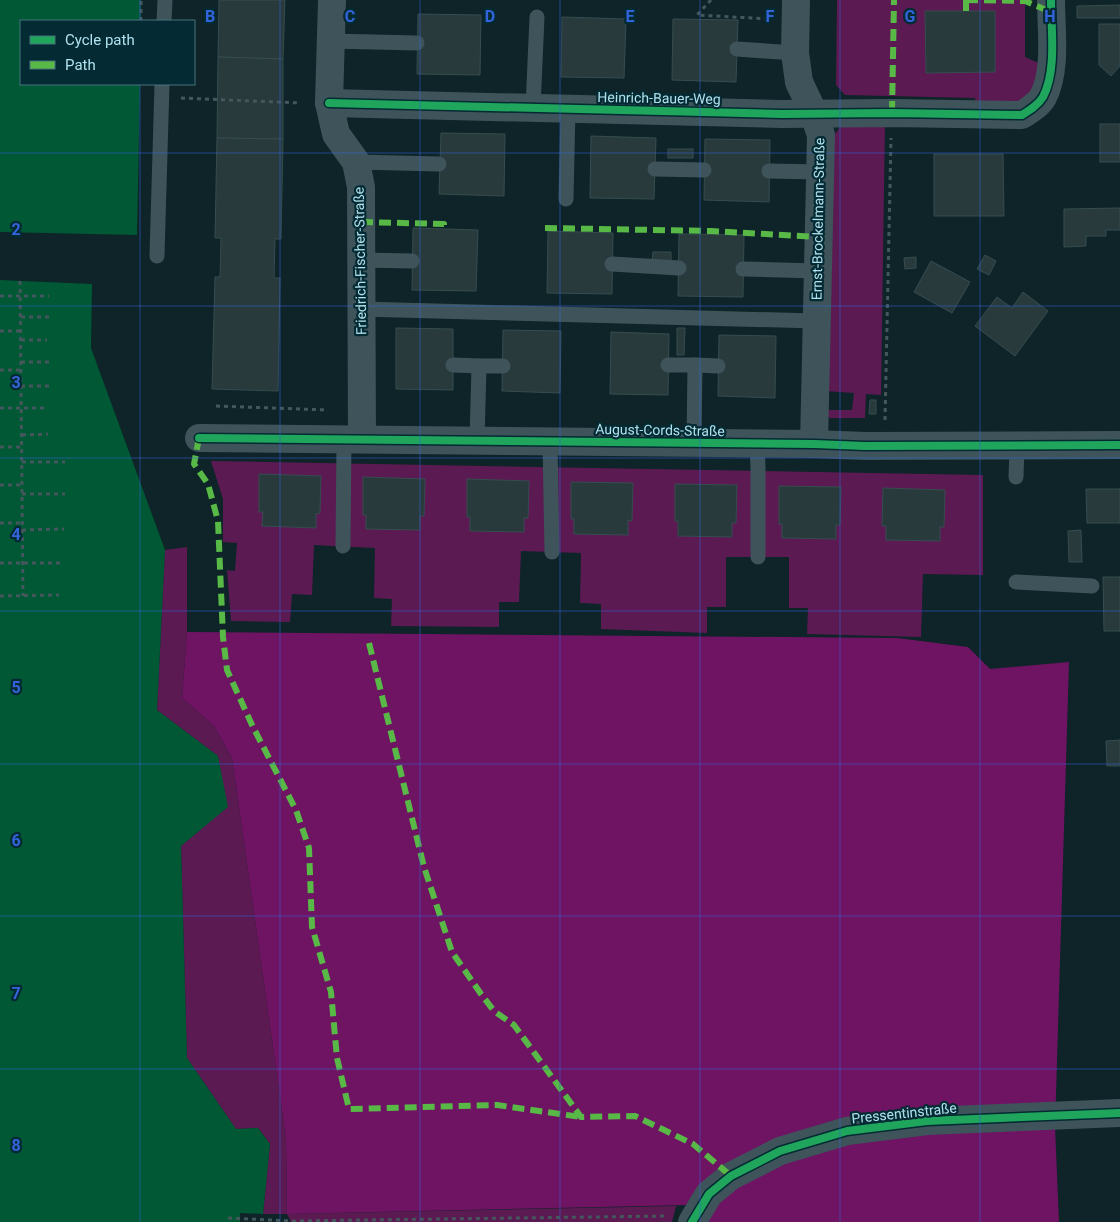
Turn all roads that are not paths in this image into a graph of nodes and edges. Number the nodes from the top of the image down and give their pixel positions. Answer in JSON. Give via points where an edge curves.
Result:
{"nodes":[{"id":1,"x":165,"y":0,"type":"edge"},
{"id":2,"x":332,"y":0,"type":"edge"},
{"id":3,"x":796,"y":0,"type":"edge"},
{"id":4,"x":1050,"y":0,"type":"edge"},
{"id":5,"x":537,"y":16,"type":"dead end"},
{"id":6,"x":164,"y":20,"type":"edge"},
{"id":7,"x":331,"y":41,"type":"junction"},
{"id":8,"x":417,"y":43,"type":"dead end"},
{"id":9,"x":737,"y":49,"type":"dead end"},
{"id":10,"x":795,"y":53,"type":"junction"},
{"id":11,"x":162,"y":85,"type":"edge"},
{"id":12,"x":329,"y":103,"type":"junction"},
{"id":13,"x":534,"y":108,"type":"junction"},
{"id":14,"x":568,"y":109,"type":"junction"},
{"id":15,"x":814,"y":114,"type":"junction"},
{"id":16,"x":356,"y":162,"type":"junction"},
{"id":17,"x":439,"y":164,"type":"dead end"},
{"id":18,"x":655,"y":169,"type":"dead end"},
{"id":19,"x":704,"y":170,"type":"dead end"},
{"id":20,"x":769,"y":171,"type":"dead end"},
{"id":21,"x":820,"y":172,"type":"junction"},
{"id":22,"x":566,"y":200,"type":"dead end"},
{"id":23,"x":157,"y":256,"type":"dead end"},
{"id":24,"x":361,"y":260,"type":"junction"},
{"id":25,"x":412,"y":260,"type":"dead end"},
{"id":26,"x":612,"y":264,"type":"dead end"},
{"id":27,"x":679,"y":268,"type":"dead end"},
{"id":28,"x":743,"y":269,"type":"dead end"},
{"id":29,"x":817,"y":271,"type":"junction"},
{"id":30,"x":361,"y":309,"type":"junction"},
{"id":31,"x":816,"y":321,"type":"junction"},
{"id":32,"x":453,"y":365,"type":"dead end"},
{"id":33,"x":668,"y":365,"type":"dead end"},
{"id":34,"x":479,"y":366,"type":"junction"},
{"id":35,"x":503,"y":366,"type":"dead end"},
{"id":36,"x":695,"y":366,"type":"junction"},
{"id":37,"x":718,"y":366,"type":"dead end"},
{"id":38,"x":199,"y":438,"type":"dead end"},
{"id":39,"x":353,"y":439,"type":"junction"},
{"id":40,"x":477,"y":441,"type":"junction"},
{"id":41,"x":550,"y":441,"type":"junction"},
{"id":42,"x":694,"y":443,"type":"junction"},
{"id":43,"x":756,"y":443,"type":"junction"},
{"id":44,"x":814,"y":444,"type":"junction"},
{"id":45,"x":1120,"y":445,"type":"edge"},
{"id":46,"x":1017,"y":446,"type":"junction"},
{"id":47,"x":1016,"y":477,"type":"dead end"},
{"id":48,"x":343,"y":546,"type":"dead end"},
{"id":49,"x":552,"y":552,"type":"dead end"},
{"id":50,"x":758,"y":557,"type":"dead end"},
{"id":51,"x":1016,"y":582,"type":"dead end"},
{"id":52,"x":1092,"y":586,"type":"dead end"},
{"id":53,"x":1120,"y":1113,"type":"edge"},
{"id":54,"x":693,"y":1220,"type":"edge"}],
"edges":[{"from":1,"to":6,"type":"lane"},
{"from":2,"to":7,"type":"street","name":"Friedrich-Fischer-Straße"},
{"from":3,"to":10,"type":"street","name":"Ernst-Brockelmann-Straße"},
{"from":4,"to":15,"type":"street","name":"Heinrich-Bauer-Weg","via":[[1051,66],[1048,83],[1034,108],[1022,115]]},
{"from":5,"to":13,"type":"lane"},
{"from":7,"to":8,"type":"lane"},
{"from":7,"to":12,"type":"street","name":"Friedrich-Fischer-Straße"},
{"from":9,"to":10,"type":"lane"},
{"from":10,"to":15,"type":"street","name":"Ernst-Brockelmann-Straße","via":[[798,82]]},
{"from":11,"to":23,"type":"lane"},
{"from":12,"to":13,"type":"street","name":"Heinrich-Bauer-Weg"},
{"from":12,"to":16,"type":"street","name":"Friedrich-Fischer-Straße","via":[[336,134]]},
{"from":13,"to":14,"type":"street","name":"Heinrich-Bauer-Weg"},
{"from":14,"to":15,"type":"street","name":"Heinrich-Bauer-Weg"},
{"from":14,"to":22,"type":"lane"},
{"from":15,"to":21,"type":"street","name":"Ernst-Brockelmann-Straße","via":[[821,135]]},
{"from":16,"to":17,"type":"lane"},
{"from":16,"to":24,"type":"street","name":"Friedrich-Fischer-Straße","via":[[361,187]]},
{"from":18,"to":19,"type":"lane"},
{"from":20,"to":21,"type":"lane"},
{"from":21,"to":29,"type":"street","name":"Ernst-Brockelmann-Straße"},
{"from":24,"to":25,"type":"lane"},
{"from":24,"to":30,"type":"street","name":"Friedrich-Fischer-Straße"},
{"from":26,"to":27,"type":"lane"},
{"from":28,"to":29,"type":"lane"},
{"from":29,"to":31,"type":"street","name":"Ernst-Brockelmann-Straße"},
{"from":30,"to":31,"type":"lane"},
{"from":30,"to":39,"type":"street","name":"Friedrich-Fischer-Straße"},
{"from":31,"to":44,"type":"street","name":"Ernst-Brockelmann-Straße"},
{"from":32,"to":34,"type":"lane"},
{"from":33,"to":36,"type":"lane"},
{"from":34,"to":35,"type":"lane"},
{"from":34,"to":40,"type":"lane"},
{"from":36,"to":37,"type":"lane"},
{"from":36,"to":42,"type":"lane"},
{"from":38,"to":39,"type":"street","name":"August-Cords-Straße"},
{"from":39,"to":40,"type":"street","name":"August-Cords-Straße"},
{"from":39,"to":48,"type":"lane"},
{"from":40,"to":41,"type":"street","name":"August-Cords-Straße"},
{"from":41,"to":42,"type":"street","name":"August-Cords-Straße"},
{"from":41,"to":49,"type":"lane"},
{"from":42,"to":43,"type":"street","name":"August-Cords-Straße"},
{"from":43,"to":44,"type":"street","name":"August-Cords-Straße"},
{"from":43,"to":50,"type":"lane"},
{"from":44,"to":46,"type":"street","name":"August-Cords-Straße"},
{"from":45,"to":46,"type":"street","name":"August-Cords-Straße"},
{"from":46,"to":47,"type":"lane"},
{"from":51,"to":52,"type":"lane"},
{"from":53,"to":54,"type":"street","name":"Pressentinstraße","via":[[927,1121],[847,1131],[780,1151],[731,1176],[709,1194]]}]}
